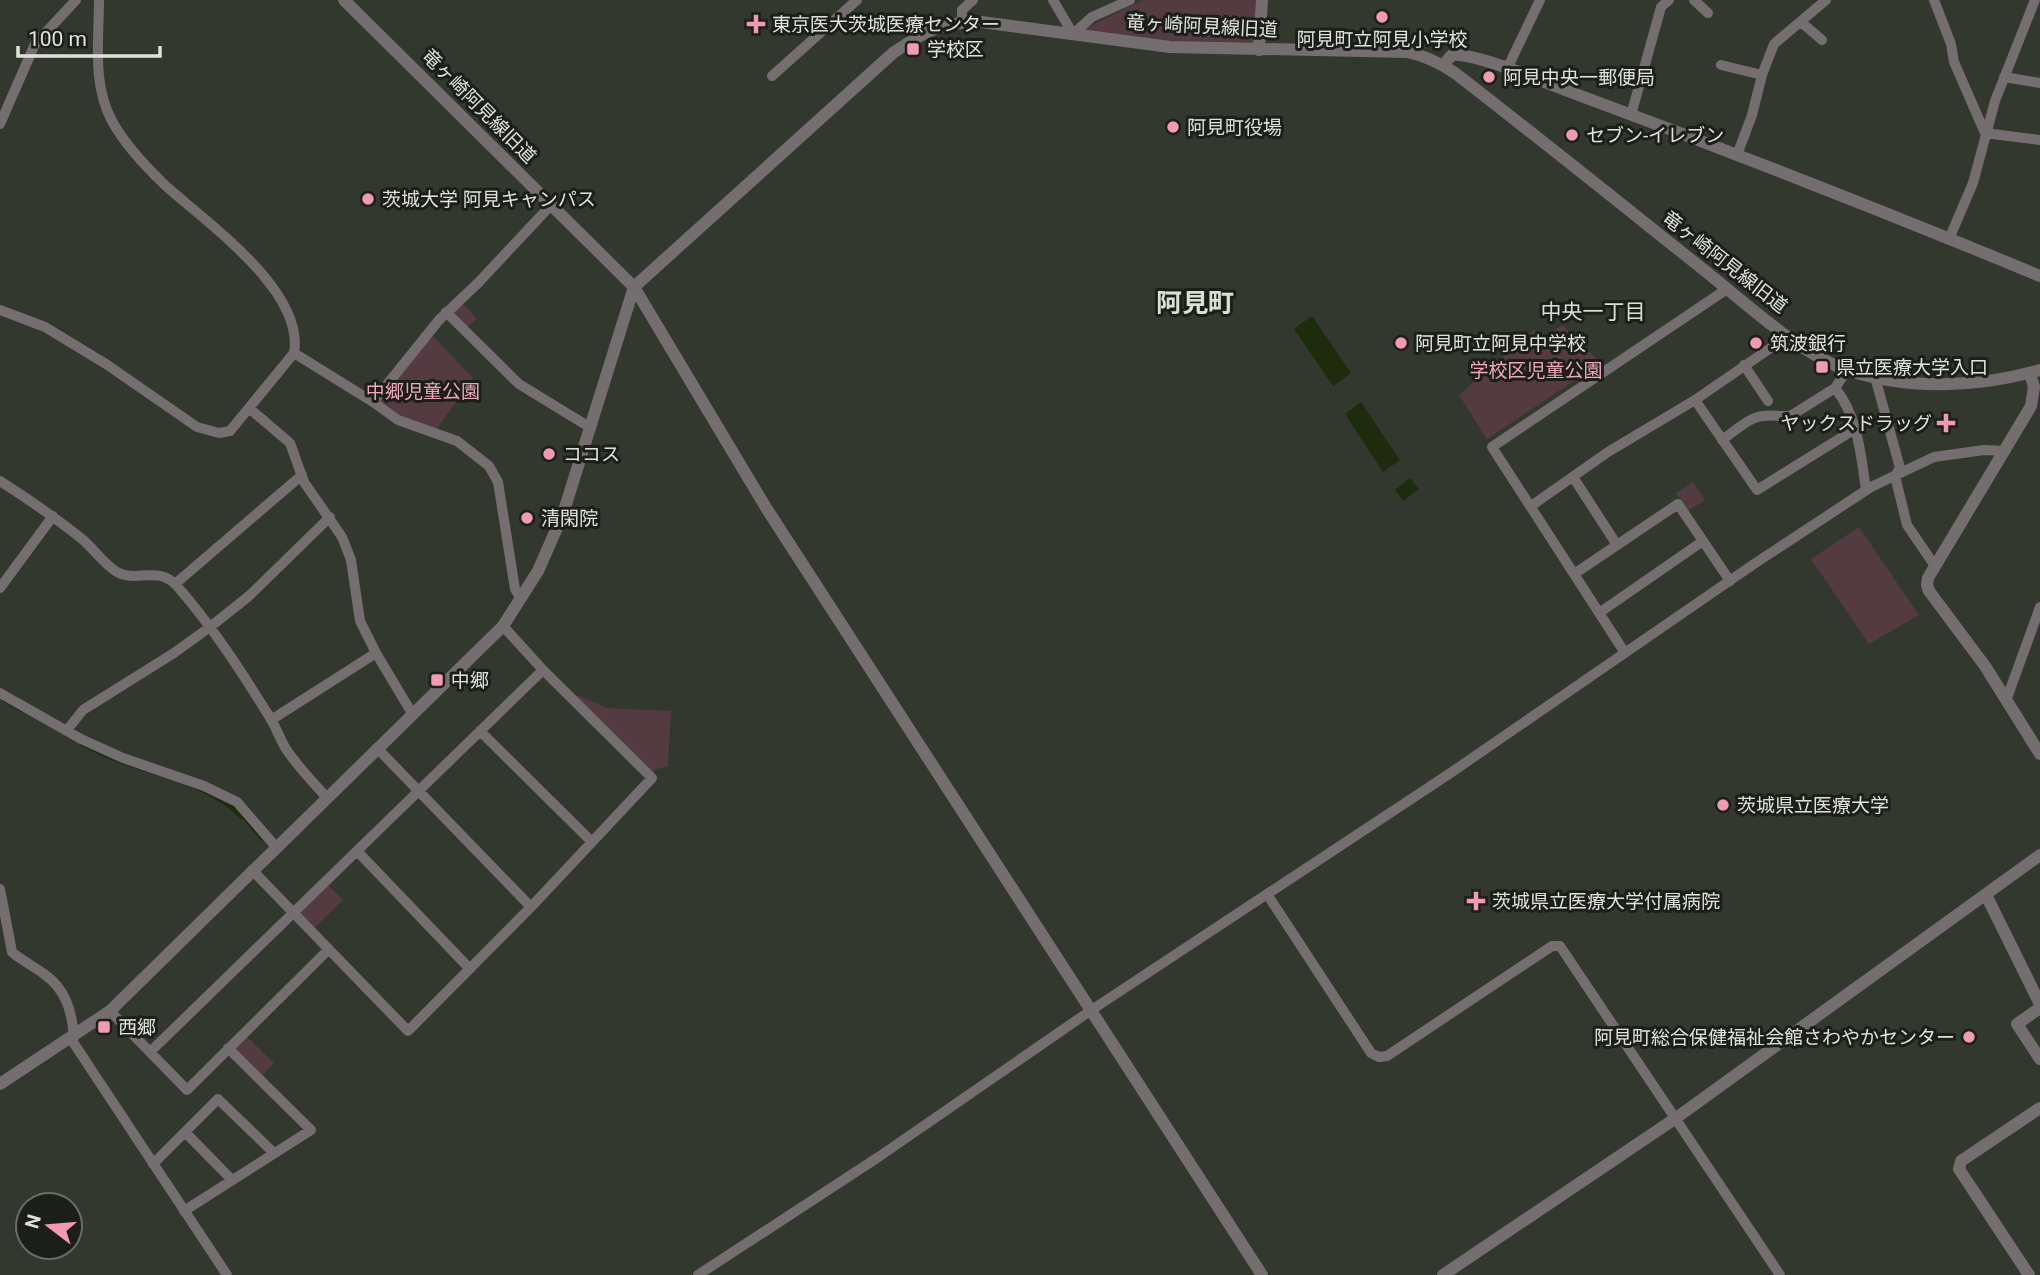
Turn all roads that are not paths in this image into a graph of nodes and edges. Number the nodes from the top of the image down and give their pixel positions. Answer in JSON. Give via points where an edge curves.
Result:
{"nodes":[{"id":1,"x":76,"y":0,"type":"edge"},
{"id":2,"x":99,"y":0,"type":"edge"},
{"id":3,"x":344,"y":0,"type":"edge"},
{"id":4,"x":857,"y":0,"type":"edge"},
{"id":5,"x":973,"y":0,"type":"edge"},
{"id":6,"x":1053,"y":0,"type":"edge"},
{"id":7,"x":1130,"y":0,"type":"edge"},
{"id":8,"x":1262,"y":0,"type":"edge"},
{"id":9,"x":1540,"y":0,"type":"edge"},
{"id":10,"x":1669,"y":0,"type":"edge"},
{"id":11,"x":1694,"y":0,"type":"edge"},
{"id":12,"x":1826,"y":0,"type":"edge"},
{"id":13,"x":1934,"y":0,"type":"edge"},
{"id":14,"x":2035,"y":0,"type":"edge"},
{"id":15,"x":1708,"y":13,"type":"dead end"},
{"id":16,"x":962,"y":22,"type":"junction"},
{"id":17,"x":1801,"y":22,"type":"junction"},
{"id":18,"x":1073,"y":34,"type":"junction"},
{"id":19,"x":1822,"y":40,"type":"dead end"},
{"id":20,"x":1259,"y":50,"type":"junction"},
{"id":21,"x":1443,"y":65,"type":"junction"},
{"id":22,"x":1721,"y":65,"type":"dead end"},
{"id":23,"x":1507,"y":69,"type":"junction"},
{"id":24,"x":1762,"y":75,"type":"junction"},
{"id":25,"x":772,"y":76,"type":"dead end"},
{"id":26,"x":2004,"y":77,"type":"junction"},
{"id":27,"x":2040,"y":83,"type":"edge"},
{"id":28,"x":1631,"y":115,"type":"junction"},
{"id":29,"x":0,"y":124,"type":"edge"},
{"id":30,"x":1985,"y":132,"type":"junction"},
{"id":31,"x":2040,"y":140,"type":"edge"},
{"id":32,"x":1737,"y":155,"type":"junction"},
{"id":33,"x":552,"y":204,"type":"junction"},
{"id":34,"x":1949,"y":239,"type":"junction"},
{"id":35,"x":2040,"y":276,"type":"edge"},
{"id":36,"x":634,"y":287,"type":"junction"},
{"id":37,"x":1727,"y":289,"type":"junction"},
{"id":38,"x":0,"y":310,"type":"edge"},
{"id":39,"x":446,"y":312,"type":"junction"},
{"id":40,"x":1788,"y":336,"type":"junction"},
{"id":41,"x":294,"y":353,"type":"junction"},
{"id":42,"x":1744,"y":365,"type":"junction"},
{"id":43,"x":1847,"y":370,"type":"junction"},
{"id":44,"x":2035,"y":372,"type":"edge"},
{"id":45,"x":1875,"y":377,"type":"junction"},
{"id":46,"x":1835,"y":388,"type":"junction"},
{"id":47,"x":1695,"y":400,"type":"junction"},
{"id":48,"x":1768,"y":401,"type":"dead end"},
{"id":49,"x":373,"y":402,"type":"junction"},
{"id":50,"x":250,"y":409,"type":"junction"},
{"id":51,"x":591,"y":428,"type":"junction"},
{"id":52,"x":1855,"y":429,"type":"junction"},
{"id":53,"x":1722,"y":440,"type":"junction"},
{"id":54,"x":2005,"y":451,"type":"junction"},
{"id":55,"x":302,"y":475,"type":"junction"},
{"id":56,"x":1895,"y":475,"type":"junction"},
{"id":57,"x":1573,"y":477,"type":"junction"},
{"id":58,"x":0,"y":481,"type":"edge"},
{"id":59,"x":1866,"y":490,"type":"junction"},
{"id":60,"x":1531,"y":506,"type":"junction"},
{"id":61,"x":53,"y":516,"type":"junction"},
{"id":62,"x":330,"y":517,"type":"junction"},
{"id":63,"x":1703,"y":541,"type":"junction"},
{"id":64,"x":1617,"y":545,"type":"junction"},
{"id":65,"x":1935,"y":566,"type":"junction"},
{"id":66,"x":1574,"y":573,"type":"junction"},
{"id":67,"x":1730,"y":581,"type":"junction"},
{"id":68,"x":175,"y":584,"type":"junction"},
{"id":69,"x":0,"y":588,"type":"edge"},
{"id":70,"x":521,"y":599,"type":"junction"},
{"id":71,"x":2040,"y":607,"type":"edge"},
{"id":72,"x":1599,"y":613,"type":"junction"},
{"id":73,"x":503,"y":626,"type":"junction"},
{"id":74,"x":210,"y":627,"type":"junction"},
{"id":75,"x":376,"y":653,"type":"junction"},
{"id":76,"x":1625,"y":653,"type":"junction"},
{"id":77,"x":543,"y":670,"type":"junction"},
{"id":78,"x":0,"y":693,"type":"edge"},
{"id":79,"x":2007,"y":698,"type":"junction"},
{"id":80,"x":413,"y":715,"type":"junction"},
{"id":81,"x":271,"y":720,"type":"junction"},
{"id":82,"x":67,"y":730,"type":"junction"},
{"id":83,"x":480,"y":731,"type":"junction"},
{"id":84,"x":377,"y":748,"type":"junction"},
{"id":85,"x":2040,"y":754,"type":"edge"},
{"id":86,"x":418,"y":791,"type":"junction"},
{"id":87,"x":327,"y":798,"type":"junction"},
{"id":88,"x":592,"y":842,"type":"junction"},
{"id":89,"x":276,"y":847,"type":"junction"},
{"id":90,"x":358,"y":852,"type":"junction"},
{"id":91,"x":2040,"y":855,"type":"edge"},
{"id":92,"x":253,"y":870,"type":"junction"},
{"id":93,"x":0,"y":889,"type":"edge"},
{"id":94,"x":1267,"y":894,"type":"junction"},
{"id":95,"x":1986,"y":895,"type":"junction"},
{"id":96,"x":531,"y":907,"type":"junction"},
{"id":97,"x":293,"y":913,"type":"junction"},
{"id":98,"x":329,"y":949,"type":"junction"},
{"id":99,"x":470,"y":969,"type":"junction"},
{"id":100,"x":2040,"y":1006,"type":"edge"},
{"id":101,"x":110,"y":1011,"type":"junction"},
{"id":102,"x":1090,"y":1011,"type":"junction"},
{"id":103,"x":72,"y":1038,"type":"junction"},
{"id":104,"x":228,"y":1048,"type":"junction"},
{"id":105,"x":150,"y":1052,"type":"junction"},
{"id":106,"x":2040,"y":1059,"type":"edge"},
{"id":107,"x":0,"y":1084,"type":"edge"},
{"id":108,"x":2040,"y":1108,"type":"edge"},
{"id":109,"x":1676,"y":1118,"type":"junction"},
{"id":110,"x":184,"y":1132,"type":"junction"},
{"id":111,"x":274,"y":1153,"type":"junction"},
{"id":112,"x":153,"y":1164,"type":"junction"},
{"id":113,"x":232,"y":1181,"type":"junction"},
{"id":114,"x":184,"y":1211,"type":"junction"},
{"id":115,"x":227,"y":1275,"type":"edge"},
{"id":116,"x":698,"y":1275,"type":"edge"},
{"id":117,"x":1262,"y":1275,"type":"edge"},
{"id":118,"x":1443,"y":1275,"type":"edge"},
{"id":119,"x":1780,"y":1275,"type":"edge"},
{"id":120,"x":2029,"y":1275,"type":"edge"}],
"edges":[{"from":1,"to":29,"type":"street","via":[[35,44]]},
{"from":2,"to":41,"type":"street","via":[[100,91],[111,120],[146,166],[228,239],[272,286],[296,339]]},
{"from":3,"to":33,"type":"street","name":"竜ヶ崎阿見線旧道"},
{"from":4,"to":25,"type":"street"},
{"from":5,"to":16,"type":"street","via":[[962,10]]},
{"from":6,"to":18,"type":"street"},
{"from":7,"to":18,"type":"street","via":[[1092,17]]},
{"from":8,"to":20,"type":"street"},
{"from":9,"to":23,"type":"street"},
{"from":10,"to":28,"type":"street","via":[[1661,7]]},
{"from":11,"to":15,"type":"street"},
{"from":12,"to":17,"type":"street"},
{"from":13,"to":30,"type":"street","via":[[1954,62]]},
{"from":14,"to":26,"type":"street"},
{"from":16,"to":18,"type":"street","name":"竜ヶ崎阿見線旧道"},
{"from":16,"to":36,"type":"street","name":"竜ヶ崎阿見線旧道","via":[[938,27],[893,53]]},
{"from":17,"to":19,"type":"street"},
{"from":17,"to":24,"type":"street","via":[[1774,44]]},
{"from":18,"to":20,"type":"street","name":"竜ヶ崎阿見線旧道","via":[[1170,47]]},
{"from":20,"to":21,"type":"street","name":"竜ヶ崎阿見線旧道","via":[[1407,52]]},
{"from":21,"to":23,"type":"street","via":[[1456,54]]},
{"from":21,"to":37,"type":"street","name":"竜ヶ崎阿見線旧道"},
{"from":22,"to":24,"type":"street"},
{"from":23,"to":28,"type":"street"},
{"from":24,"to":32,"type":"street"},
{"from":26,"to":27,"type":"street"},
{"from":26,"to":30,"type":"street"},
{"from":28,"to":32,"type":"street"},
{"from":30,"to":31,"type":"street"},
{"from":30,"to":34,"type":"street","via":[[1973,183]]},
{"from":32,"to":34,"type":"street"},
{"from":33,"to":36,"type":"street","name":"竜ヶ崎阿見線旧道"},
{"from":33,"to":39,"type":"street"},
{"from":34,"to":35,"type":"street"},
{"from":36,"to":51,"type":"street"},
{"from":36,"to":102,"type":"street","via":[[765,506]]},
{"from":37,"to":40,"type":"street","name":"竜ヶ崎阿見線旧道"},
{"from":37,"to":60,"type":"street","via":[[1492,447]]},
{"from":38,"to":50,"type":"street","via":[[55,333],[197,426],[219,433],[230,430]]},
{"from":39,"to":49,"type":"street"},
{"from":39,"to":51,"type":"street","via":[[519,384]]},
{"from":40,"to":42,"type":"street"},
{"from":40,"to":43,"type":"street","name":"竜ヶ崎阿見線旧道"},
{"from":41,"to":49,"type":"street"},
{"from":41,"to":50,"type":"street"},
{"from":42,"to":47,"type":"street"},
{"from":42,"to":48,"type":"street"},
{"from":43,"to":45,"type":"street","name":"竜ヶ崎阿見線旧道"},
{"from":43,"to":46,"type":"street"},
{"from":44,"to":45,"type":"street","name":"竜ヶ崎阿見線旧道","via":[[1938,385]]},
{"from":44,"to":54,"type":"street","via":[[2031,406]]},
{"from":45,"to":56,"type":"street","via":[[1900,468]]},
{"from":46,"to":52,"type":"street","via":[[1846,401]]},
{"from":46,"to":53,"type":"street","via":[[1792,415],[1754,418]]},
{"from":47,"to":53,"type":"street"},
{"from":47,"to":57,"type":"street"},
{"from":49,"to":70,"type":"street","via":[[398,420],[457,441],[489,466],[498,482],[515,589]]},
{"from":50,"to":55,"type":"street","via":[[290,443]]},
{"from":51,"to":70,"type":"street","via":[[553,540]]},
{"from":52,"to":53,"type":"street","via":[[1757,490]]},
{"from":52,"to":59,"type":"street"},
{"from":54,"to":56,"type":"street","via":[[1946,454]]},
{"from":54,"to":65,"type":"street"},
{"from":55,"to":62,"type":"street"},
{"from":55,"to":68,"type":"street"},
{"from":56,"to":59,"type":"street"},
{"from":56,"to":65,"type":"street","via":[[1907,525]]},
{"from":57,"to":60,"type":"street"},
{"from":57,"to":64,"type":"street"},
{"from":58,"to":61,"type":"street"},
{"from":59,"to":67,"type":"street"},
{"from":60,"to":66,"type":"street"},
{"from":61,"to":68,"type":"street","via":[[116,571],[165,577]]},
{"from":61,"to":69,"type":"street"},
{"from":62,"to":74,"type":"street","via":[[249,596]]},
{"from":62,"to":75,"type":"street","via":[[351,561],[360,621]]},
{"from":63,"to":64,"type":"street","via":[[1678,504]]},
{"from":63,"to":67,"type":"street"},
{"from":63,"to":72,"type":"street"},
{"from":64,"to":66,"type":"street"},
{"from":65,"to":79,"type":"street","via":[[1929,591]]},
{"from":66,"to":72,"type":"street"},
{"from":67,"to":76,"type":"street"},
{"from":68,"to":74,"type":"street"},
{"from":70,"to":73,"type":"street"},
{"from":71,"to":79,"type":"street"},
{"from":72,"to":76,"type":"street"},
{"from":73,"to":77,"type":"street"},
{"from":73,"to":80,"type":"street"},
{"from":74,"to":81,"type":"street"},
{"from":74,"to":82,"type":"street","via":[[83,710]]},
{"from":75,"to":80,"type":"street"},
{"from":75,"to":81,"type":"street"},
{"from":76,"to":94,"type":"street"},
{"from":77,"to":83,"type":"street"},
{"from":77,"to":88,"type":"street","via":[[652,778]]},
{"from":78,"to":82,"type":"street"},
{"from":79,"to":85,"type":"street"},
{"from":80,"to":84,"type":"street"},
{"from":81,"to":87,"type":"street","via":[[285,747]]},
{"from":82,"to":89,"type":"street","via":[[123,758],[167,771],[237,802]]},
{"from":83,"to":86,"type":"street"},
{"from":83,"to":88,"type":"street"},
{"from":84,"to":86,"type":"street"},
{"from":84,"to":87,"type":"street"},
{"from":86,"to":90,"type":"street"},
{"from":86,"to":96,"type":"street"},
{"from":87,"to":89,"type":"street"},
{"from":88,"to":96,"type":"street"},
{"from":89,"to":92,"type":"street"},
{"from":90,"to":97,"type":"street"},
{"from":90,"to":99,"type":"street"},
{"from":91,"to":95,"type":"street"},
{"from":92,"to":97,"type":"street"},
{"from":92,"to":101,"type":"street"},
{"from":93,"to":103,"type":"street","via":[[12,952],[59,987],[72,1012]]},
{"from":94,"to":102,"type":"street"},
{"from":94,"to":109,"type":"street","via":[[1371,1053],[1379,1057],[1552,946],[1560,946]]},
{"from":95,"to":100,"type":"street"},
{"from":95,"to":109,"type":"street"},
{"from":96,"to":99,"type":"street"},
{"from":97,"to":98,"type":"street"},
{"from":97,"to":105,"type":"street"},
{"from":98,"to":99,"type":"street","via":[[408,1031]]},
{"from":98,"to":104,"type":"street"},
{"from":100,"to":106,"type":"street","via":[[2017,1024]]},
{"from":101,"to":103,"type":"street"},
{"from":101,"to":105,"type":"street"},
{"from":102,"to":116,"type":"street"},
{"from":102,"to":117,"type":"street"},
{"from":103,"to":107,"type":"street"},
{"from":103,"to":112,"type":"street"},
{"from":104,"to":105,"type":"street","via":[[187,1090]]},
{"from":104,"to":111,"type":"street","via":[[311,1130]]},
{"from":108,"to":120,"type":"street","via":[[1959,1165]]},
{"from":109,"to":118,"type":"street"},
{"from":109,"to":119,"type":"street"},
{"from":110,"to":111,"type":"street","via":[[218,1099]]},
{"from":110,"to":112,"type":"street"},
{"from":110,"to":113,"type":"street"},
{"from":111,"to":113,"type":"street"},
{"from":112,"to":114,"type":"street"},
{"from":113,"to":114,"type":"street"},
{"from":114,"to":115,"type":"street"}]}
